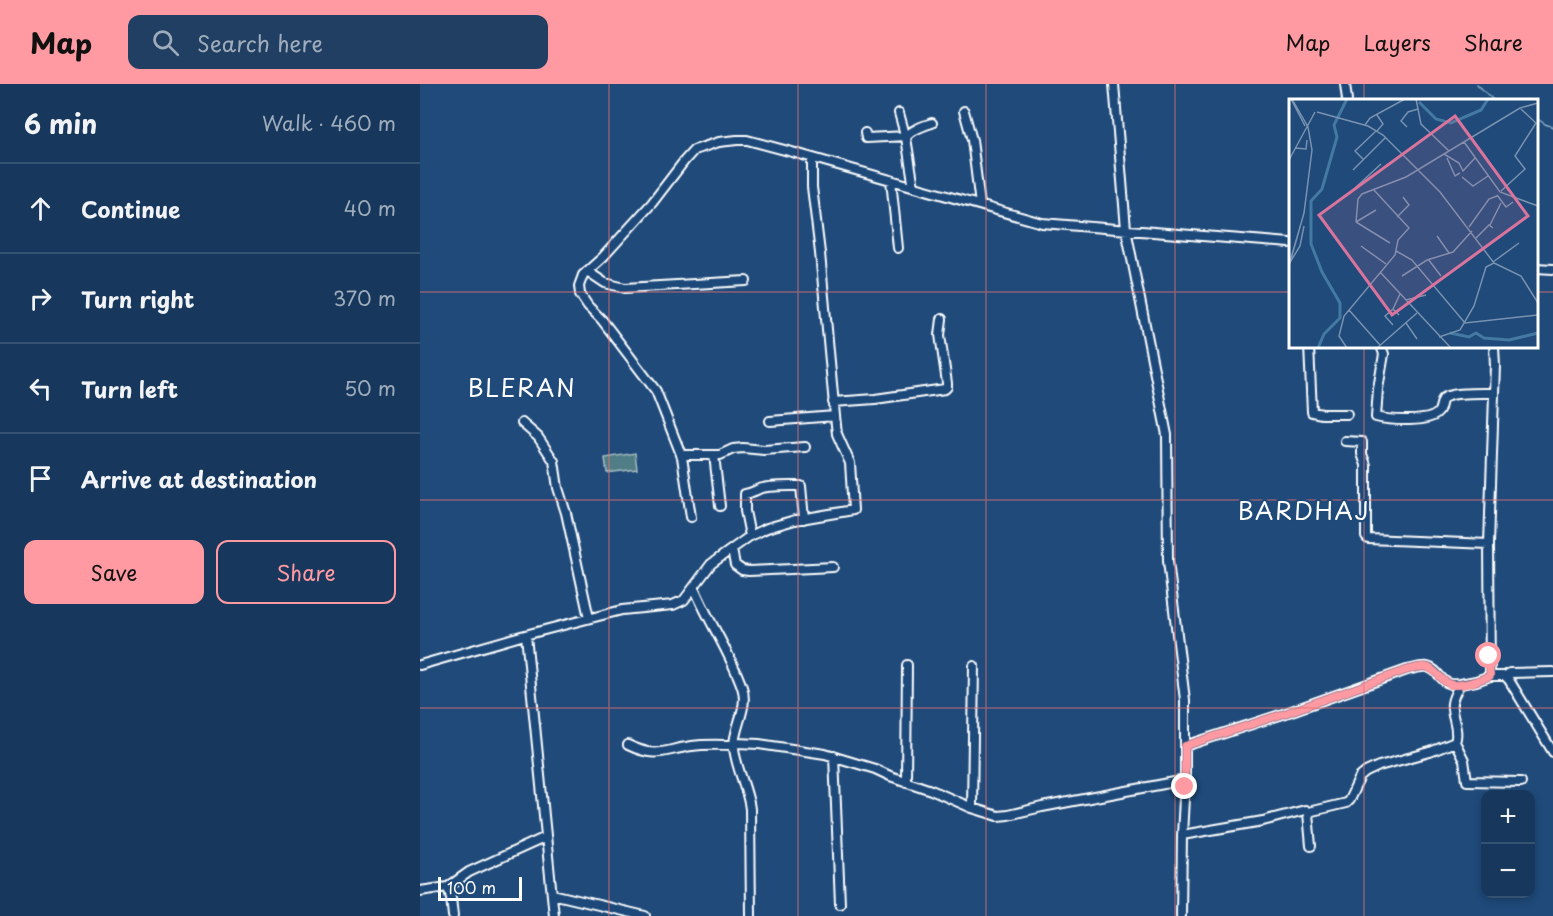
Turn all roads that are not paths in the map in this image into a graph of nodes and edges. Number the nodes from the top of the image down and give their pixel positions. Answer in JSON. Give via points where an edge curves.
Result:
{"nodes":[{"id":1,"x":1114,"y":84,"type":"edge"},
{"id":2,"x":1345,"y":84,"type":"edge"},
{"id":3,"x":1347,"y":99,"type":"edge"},
{"id":4,"x":964,"y":111,"type":"dead end"},
{"id":5,"x":899,"y":112,"type":"dead end"},
{"id":6,"x":932,"y":123,"type":"dead end"},
{"id":7,"x":865,"y":133,"type":"dead end"},
{"id":8,"x":907,"y":136,"type":"junction"},
{"id":9,"x":812,"y":158,"type":"junction"},
{"id":10,"x":891,"y":180,"type":"junction"},
{"id":11,"x":914,"y":187,"type":"junction"},
{"id":12,"x":980,"y":206,"type":"junction"},
{"id":13,"x":1126,"y":229,"type":"junction"},
{"id":14,"x":1289,"y":243,"type":"edge"},
{"id":15,"x":898,"y":248,"type":"dead end"},
{"id":16,"x":1538,"y":268,"type":"edge"},
{"id":17,"x":1553,"y":269,"type":"edge"},
{"id":18,"x":587,"y":271,"type":"junction"},
{"id":19,"x":746,"y":281,"type":"dead end"},
{"id":20,"x":942,"y":319,"type":"dead end"},
{"id":21,"x":1309,"y":348,"type":"edge"},
{"id":22,"x":1382,"y":348,"type":"edge"},
{"id":23,"x":1494,"y":348,"type":"edge"},
{"id":24,"x":1494,"y":393,"type":"junction"},
{"id":25,"x":833,"y":402,"type":"junction"},
{"id":26,"x":1347,"y":414,"type":"dead end"},
{"id":27,"x":835,"y":416,"type":"junction"},
{"id":28,"x":770,"y":421,"type":"dead end"},
{"id":29,"x":522,"y":423,"type":"dead end"},
{"id":30,"x":1345,"y":441,"type":"dead end"},
{"id":31,"x":805,"y":447,"type":"dead end"},
{"id":32,"x":681,"y":455,"type":"junction"},
{"id":33,"x":714,"y":455,"type":"junction"},
{"id":34,"x":720,"y":506,"type":"dead end"},
{"id":35,"x":691,"y":517,"type":"dead end"},
{"id":36,"x":804,"y":519,"type":"junction"},
{"id":37,"x":750,"y":536,"type":"junction"},
{"id":38,"x":1489,"y":544,"type":"junction"},
{"id":39,"x":732,"y":549,"type":"junction"},
{"id":40,"x":833,"y":567,"type":"dead end"},
{"id":41,"x":694,"y":587,"type":"junction"},
{"id":42,"x":589,"y":618,"type":"junction"},
{"id":43,"x":526,"y":635,"type":"junction"},
{"id":44,"x":420,"y":665,"type":"edge"},
{"id":45,"x":907,"y":665,"type":"dead end"},
{"id":46,"x":974,"y":666,"type":"dead end"},
{"id":47,"x":1553,"y":672,"type":"edge"},
{"id":48,"x":1490,"y":676,"type":"junction"},
{"id":49,"x":1505,"y":676,"type":"junction"},
{"id":50,"x":1460,"y":684,"type":"junction"},
{"id":51,"x":1455,"y":742,"type":"junction"},
{"id":52,"x":628,"y":745,"type":"dead end"},
{"id":53,"x":734,"y":745,"type":"junction"},
{"id":54,"x":1185,"y":746,"type":"junction"},
{"id":55,"x":1553,"y":752,"type":"edge"},
{"id":56,"x":834,"y":756,"type":"junction"},
{"id":57,"x":1185,"y":780,"type":"junction"},
{"id":58,"x":906,"y":782,"type":"junction"},
{"id":59,"x":1521,"y":782,"type":"dead end"},
{"id":60,"x":972,"y":808,"type":"junction"},
{"id":61,"x":1308,"y":812,"type":"junction"},
{"id":62,"x":1182,"y":835,"type":"junction"},
{"id":63,"x":546,"y":837,"type":"junction"},
{"id":64,"x":1311,"y":846,"type":"dead end"},
{"id":65,"x":448,"y":887,"type":"junction"},
{"id":66,"x":420,"y":891,"type":"edge"},
{"id":67,"x":552,"y":894,"type":"junction"},
{"id":68,"x":840,"y":904,"type":"dead end"},
{"id":69,"x":453,"y":916,"type":"edge"},
{"id":70,"x":554,"y":916,"type":"edge"},
{"id":71,"x":645,"y":916,"type":"edge"},
{"id":72,"x":751,"y":916,"type":"edge"},
{"id":73,"x":1181,"y":916,"type":"edge"}],
"edges":[{"from":1,"to":13,"type":"street"},
{"from":2,"to":3,"type":"street"},
{"from":4,"to":12,"type":"street","via":[[974,151]]},
{"from":5,"to":8,"type":"street"},
{"from":6,"to":8,"type":"street"},
{"from":7,"to":8,"type":"street","via":[[866,138]]},
{"from":8,"to":11,"type":"street"},
{"from":9,"to":10,"type":"street"},
{"from":9,"to":18,"type":"street","via":[[747,140],[719,142],[694,150],[652,203]]},
{"from":9,"to":25,"type":"street"},
{"from":10,"to":11,"type":"street"},
{"from":10,"to":15,"type":"street"},
{"from":11,"to":12,"type":"street"},
{"from":12,"to":13,"type":"street","via":[[1042,224]]},
{"from":13,"to":14,"type":"street"},
{"from":13,"to":54,"type":"street","via":[[1167,435],[1168,561],[1185,700]]},
{"from":16,"to":17,"type":"street"},
{"from":18,"to":19,"type":"street","via":[[605,283],[625,288]]},
{"from":18,"to":32,"type":"street","via":[[579,286],[580,294],[656,391]]},
{"from":20,"to":25,"type":"street","via":[[945,389]]},
{"from":21,"to":26,"type":"street","via":[[1312,412]]},
{"from":22,"to":24,"type":"street","via":[[1376,417],[1422,418],[1435,415],[1448,396]]},
{"from":23,"to":24,"type":"street"},
{"from":24,"to":38,"type":"street"},
{"from":25,"to":27,"type":"street"},
{"from":27,"to":28,"type":"street"},
{"from":27,"to":36,"type":"street","via":[[837,434],[850,463],[854,509]]},
{"from":29,"to":42,"type":"street","via":[[538,437],[554,461]]},
{"from":30,"to":38,"type":"street","via":[[1362,442],[1368,539]]},
{"from":31,"to":33,"type":"street","via":[[743,448]]},
{"from":32,"to":33,"type":"street"},
{"from":32,"to":35,"type":"street"},
{"from":33,"to":34,"type":"street"},
{"from":36,"to":37,"type":"street"},
{"from":36,"to":37,"type":"street","via":[[801,486],[757,489],[745,494]]},
{"from":37,"to":39,"type":"street"},
{"from":38,"to":48,"type":"street"},
{"from":39,"to":40,"type":"street","via":[[735,565],[742,570]]},
{"from":39,"to":41,"type":"street","via":[[711,564]]},
{"from":41,"to":42,"type":"street","via":[[684,600],[673,605]]},
{"from":41,"to":53,"type":"street","via":[[743,689]]},
{"from":42,"to":43,"type":"street"},
{"from":43,"to":44,"type":"street"},
{"from":43,"to":63,"type":"street"},
{"from":45,"to":58,"type":"street"},
{"from":46,"to":60,"type":"street"},
{"from":47,"to":49,"type":"street"},
{"from":48,"to":49,"type":"street"},
{"from":48,"to":50,"type":"street"},
{"from":49,"to":55,"type":"street"},
{"from":50,"to":51,"type":"street","via":[[1452,700]]},
{"from":50,"to":54,"type":"street","via":[[1446,683],[1428,667],[1407,670]]},
{"from":51,"to":59,"type":"street","via":[[1464,760],[1467,781]]},
{"from":51,"to":61,"type":"street","via":[[1366,772],[1346,803]]},
{"from":52,"to":53,"type":"street","via":[[648,753],[690,746]]},
{"from":53,"to":56,"type":"street","via":[[759,744]]},
{"from":53,"to":72,"type":"street","via":[[750,809]]},
{"from":54,"to":57,"type":"street"},
{"from":56,"to":58,"type":"street"},
{"from":56,"to":68,"type":"street"},
{"from":57,"to":60,"type":"street","via":[[1008,815]]},
{"from":57,"to":62,"type":"street"},
{"from":58,"to":60,"type":"street"},
{"from":61,"to":62,"type":"street"},
{"from":61,"to":64,"type":"street"},
{"from":62,"to":73,"type":"street"},
{"from":63,"to":65,"type":"street","via":[[469,872]]},
{"from":63,"to":67,"type":"street"},
{"from":65,"to":66,"type":"street"},
{"from":65,"to":69,"type":"street"},
{"from":67,"to":70,"type":"street"},
{"from":67,"to":71,"type":"street"}]}
